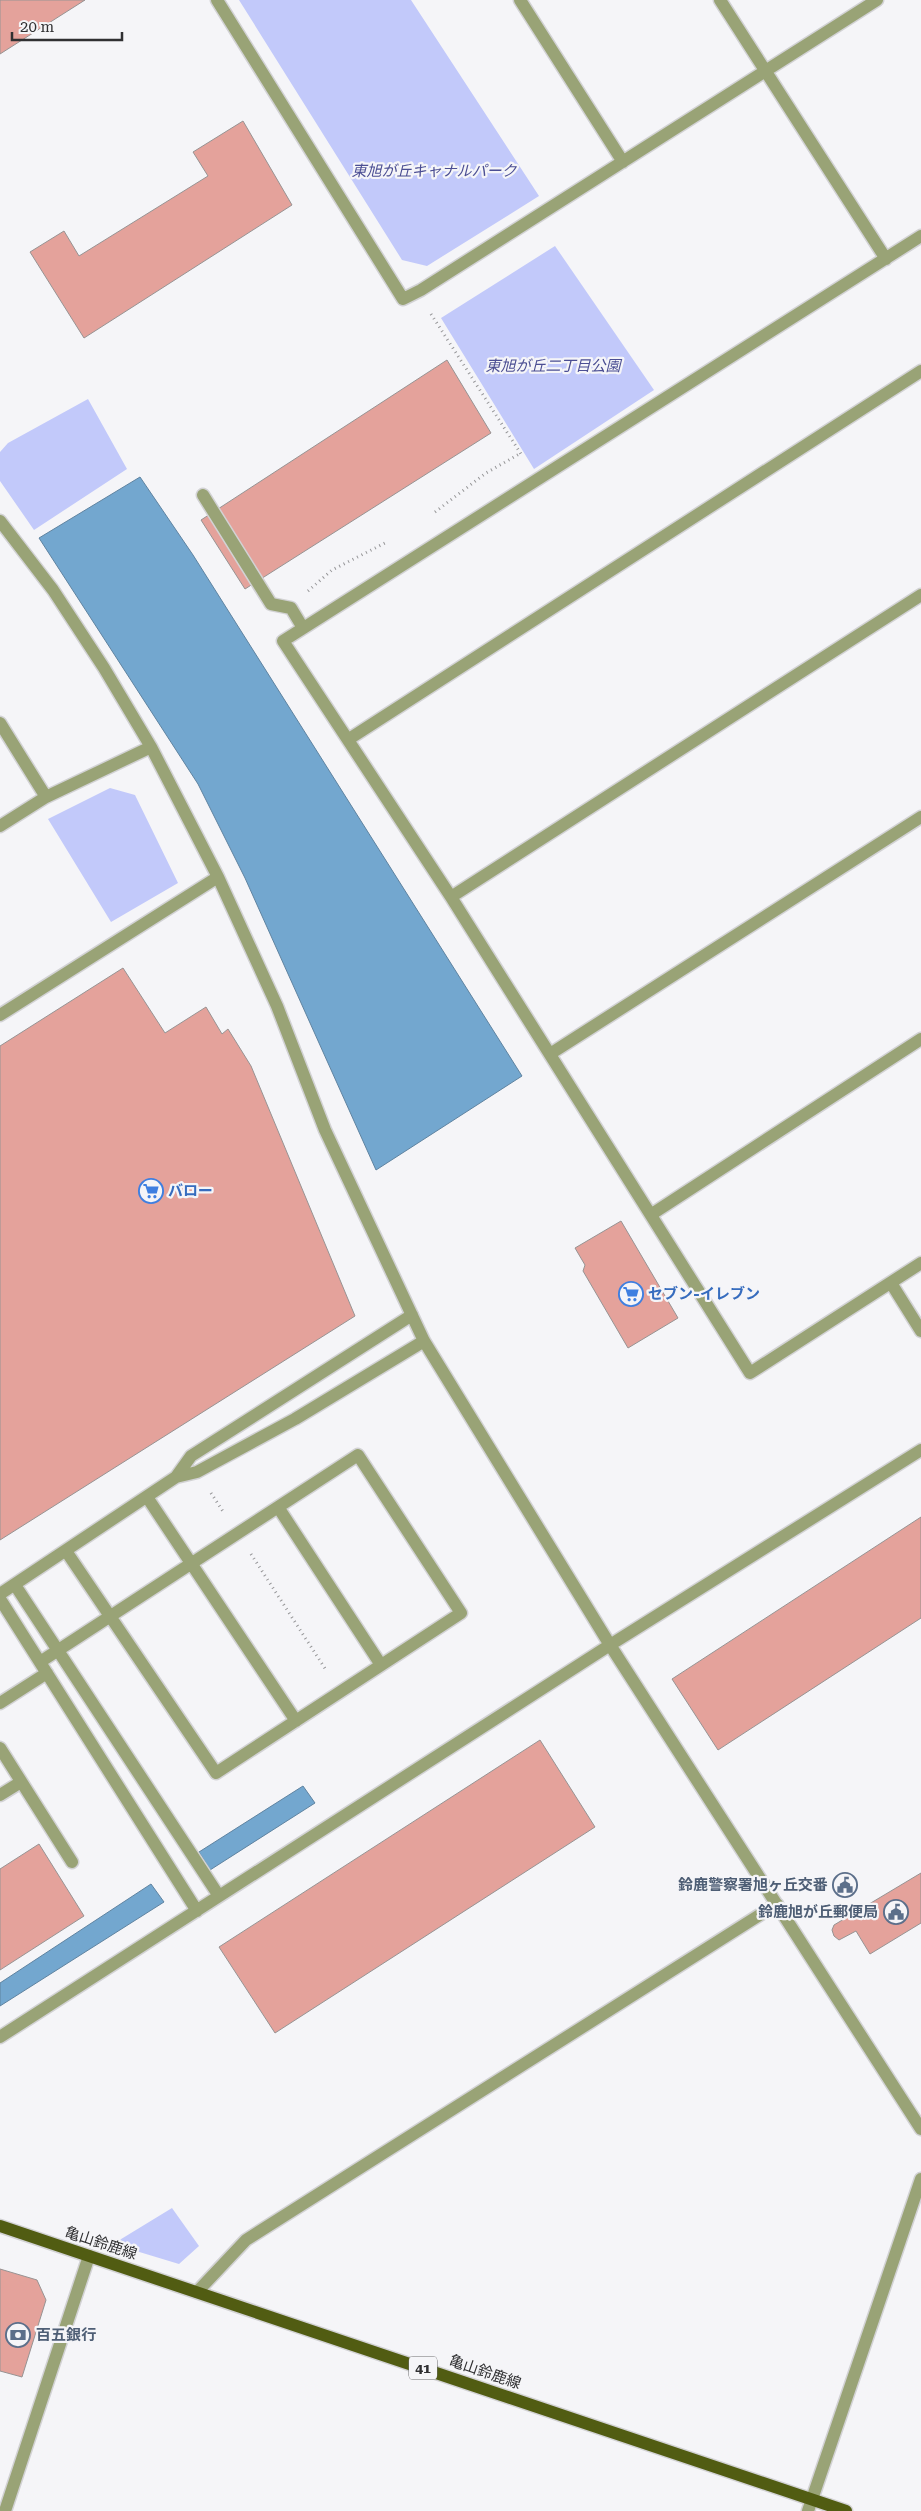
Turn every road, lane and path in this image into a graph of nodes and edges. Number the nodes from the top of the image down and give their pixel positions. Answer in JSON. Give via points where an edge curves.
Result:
{"nodes":[{"id":1,"x":217,"y":0,"type":"edge"},
{"id":2,"x":520,"y":0,"type":"edge"},
{"id":3,"x":720,"y":0,"type":"edge"},
{"id":4,"x":877,"y":0,"type":"edge"},
{"id":5,"x":766,"y":72,"type":"junction"},
{"id":6,"x":623,"y":162,"type":"junction"},
{"id":7,"x":921,"y":236,"type":"edge"},
{"id":8,"x":886,"y":259,"type":"junction"},
{"id":9,"x":430,"y":314,"type":"dead end"},
{"id":10,"x":921,"y":371,"type":"edge"},
{"id":11,"x":521,"y":453,"type":"junction"},
{"id":12,"x":538,"y":480,"type":"junction"},
{"id":13,"x":203,"y":495,"type":"dead end"},
{"id":14,"x":428,"y":517,"type":"dead end"},
{"id":15,"x":0,"y":521,"type":"edge"},
{"id":16,"x":392,"y":539,"type":"dead end"},
{"id":17,"x":921,"y":595,"type":"edge"},
{"id":18,"x":291,"y":608,"type":"junction"},
{"id":19,"x":303,"y":628,"type":"junction"},
{"id":20,"x":0,"y":723,"type":"edge"},
{"id":21,"x":350,"y":739,"type":"junction"},
{"id":22,"x":151,"y":747,"type":"junction"},
{"id":23,"x":46,"y":797,"type":"junction"},
{"id":24,"x":921,"y":817,"type":"edge"},
{"id":25,"x":0,"y":826,"type":"edge"},
{"id":26,"x":218,"y":877,"type":"junction"},
{"id":27,"x":451,"y":896,"type":"junction"},
{"id":28,"x":0,"y":1015,"type":"edge"},
{"id":29,"x":921,"y":1039,"type":"edge"},
{"id":30,"x":550,"y":1054,"type":"junction"},
{"id":31,"x":652,"y":1214,"type":"junction"},
{"id":32,"x":921,"y":1263,"type":"edge"},
{"id":33,"x":891,"y":1282,"type":"junction"},
{"id":34,"x":412,"y":1315,"type":"junction"},
{"id":35,"x":921,"y":1331,"type":"edge"},
{"id":36,"x":424,"y":1341,"type":"junction"},
{"id":37,"x":921,"y":1450,"type":"edge"},
{"id":38,"x":176,"y":1477,"type":"junction"},
{"id":39,"x":147,"y":1497,"type":"junction"},
{"id":40,"x":278,"y":1507,"type":"junction"},
{"id":41,"x":66,"y":1551,"type":"junction"},
{"id":42,"x":191,"y":1563,"type":"junction"},
{"id":43,"x":15,"y":1585,"type":"junction"},
{"id":44,"x":0,"y":1594,"type":"edge"},
{"id":45,"x":0,"y":1599,"type":"edge"},
{"id":46,"x":110,"y":1616,"type":"junction"},
{"id":47,"x":610,"y":1645,"type":"junction"},
{"id":48,"x":57,"y":1651,"type":"junction"},
{"id":49,"x":381,"y":1665,"type":"junction"},
{"id":50,"x":44,"y":1667,"type":"junction"},
{"id":51,"x":0,"y":1703,"type":"edge"},
{"id":52,"x":296,"y":1721,"type":"junction"},
{"id":53,"x":0,"y":1748,"type":"edge"},
{"id":54,"x":21,"y":1782,"type":"junction"},
{"id":55,"x":0,"y":1795,"type":"edge"},
{"id":56,"x":72,"y":1862,"type":"dead end"},
{"id":57,"x":219,"y":1896,"type":"junction"},
{"id":58,"x":777,"y":1904,"type":"junction"},
{"id":59,"x":197,"y":1911,"type":"junction"},
{"id":60,"x":0,"y":2037,"type":"edge"},
{"id":61,"x":921,"y":2129,"type":"edge"},
{"id":62,"x":921,"y":2179,"type":"edge"},
{"id":63,"x":0,"y":2226,"type":"edge"},
{"id":64,"x":89,"y":2256,"type":"junction"},
{"id":65,"x":197,"y":2292,"type":"junction"},
{"id":66,"x":810,"y":2506,"type":"edge"},
{"id":67,"x":5,"y":2511,"type":"edge"},
{"id":68,"x":846,"y":2511,"type":"edge"}],
"edges":[{"from":1,"to":6,"type":"street","via":[[403,299]]},
{"from":2,"to":6,"type":"street"},
{"from":3,"to":5,"type":"street"},
{"from":4,"to":5,"type":"street"},
{"from":5,"to":6,"type":"street"},
{"from":5,"to":8,"type":"street"},
{"from":7,"to":8,"type":"street"},
{"from":8,"to":12,"type":"street"},
{"from":9,"to":11,"type":"path"},
{"from":10,"to":21,"type":"street"},
{"from":11,"to":12,"type":"path"},
{"from":11,"to":14,"type":"path","via":[[486,473]]},
{"from":12,"to":19,"type":"street"},
{"from":13,"to":18,"type":"street","via":[[271,604]]},
{"from":15,"to":22,"type":"street","via":[[53,590]]},
{"from":16,"to":18,"type":"path","via":[[320,578]]},
{"from":17,"to":27,"type":"street"},
{"from":18,"to":19,"type":"street"},
{"from":19,"to":21,"type":"street","via":[[284,641]]},
{"from":20,"to":23,"type":"street"},
{"from":21,"to":27,"type":"street"},
{"from":22,"to":23,"type":"street"},
{"from":22,"to":26,"type":"street"},
{"from":23,"to":25,"type":"street"},
{"from":24,"to":30,"type":"street"},
{"from":26,"to":28,"type":"street"},
{"from":26,"to":34,"type":"street","via":[[277,1006],[325,1130]]},
{"from":27,"to":30,"type":"street"},
{"from":29,"to":31,"type":"street"},
{"from":30,"to":31,"type":"street"},
{"from":31,"to":33,"type":"street","via":[[750,1373]]},
{"from":32,"to":33,"type":"street"},
{"from":33,"to":35,"type":"street"},
{"from":34,"to":36,"type":"street"},
{"from":34,"to":38,"type":"street","via":[[190,1456]]},
{"from":36,"to":38,"type":"street","via":[[295,1419],[197,1472]]},
{"from":36,"to":47,"type":"street"},
{"from":37,"to":47,"type":"street"},
{"from":38,"to":39,"type":"street"},
{"from":39,"to":41,"type":"street"},
{"from":39,"to":42,"type":"street"},
{"from":40,"to":42,"type":"street"},
{"from":40,"to":49,"type":"street"},
{"from":40,"to":49,"type":"street","via":[[358,1455],[461,1613]]},
{"from":41,"to":43,"type":"street"},
{"from":41,"to":46,"type":"street"},
{"from":42,"to":46,"type":"street"},
{"from":42,"to":52,"type":"street"},
{"from":43,"to":44,"type":"street"},
{"from":43,"to":48,"type":"street"},
{"from":45,"to":50,"type":"street"},
{"from":46,"to":48,"type":"street"},
{"from":46,"to":52,"type":"street","via":[[216,1773]]},
{"from":47,"to":57,"type":"street"},
{"from":47,"to":58,"type":"street"},
{"from":48,"to":50,"type":"street"},
{"from":48,"to":57,"type":"street"},
{"from":49,"to":52,"type":"street"},
{"from":50,"to":51,"type":"street"},
{"from":50,"to":59,"type":"street"},
{"from":53,"to":54,"type":"street"},
{"from":54,"to":55,"type":"street"},
{"from":54,"to":56,"type":"street"},
{"from":57,"to":59,"type":"street"},
{"from":58,"to":61,"type":"street"},
{"from":58,"to":65,"type":"street","via":[[246,2240]]},
{"from":59,"to":60,"type":"street"},
{"from":62,"to":66,"type":"street"},
{"from":63,"to":64,"type":"main road","name":"亀山鈴鹿線","number":"41"},
{"from":64,"to":65,"type":"main road","name":"亀山鈴鹿線","number":"41"},
{"from":64,"to":67,"type":"street"},
{"from":65,"to":66,"type":"main road","name":"亀山鈴鹿線","number":"41"},
{"from":66,"to":68,"type":"main road","name":"亀山鈴鹿線","number":"41"}]}
